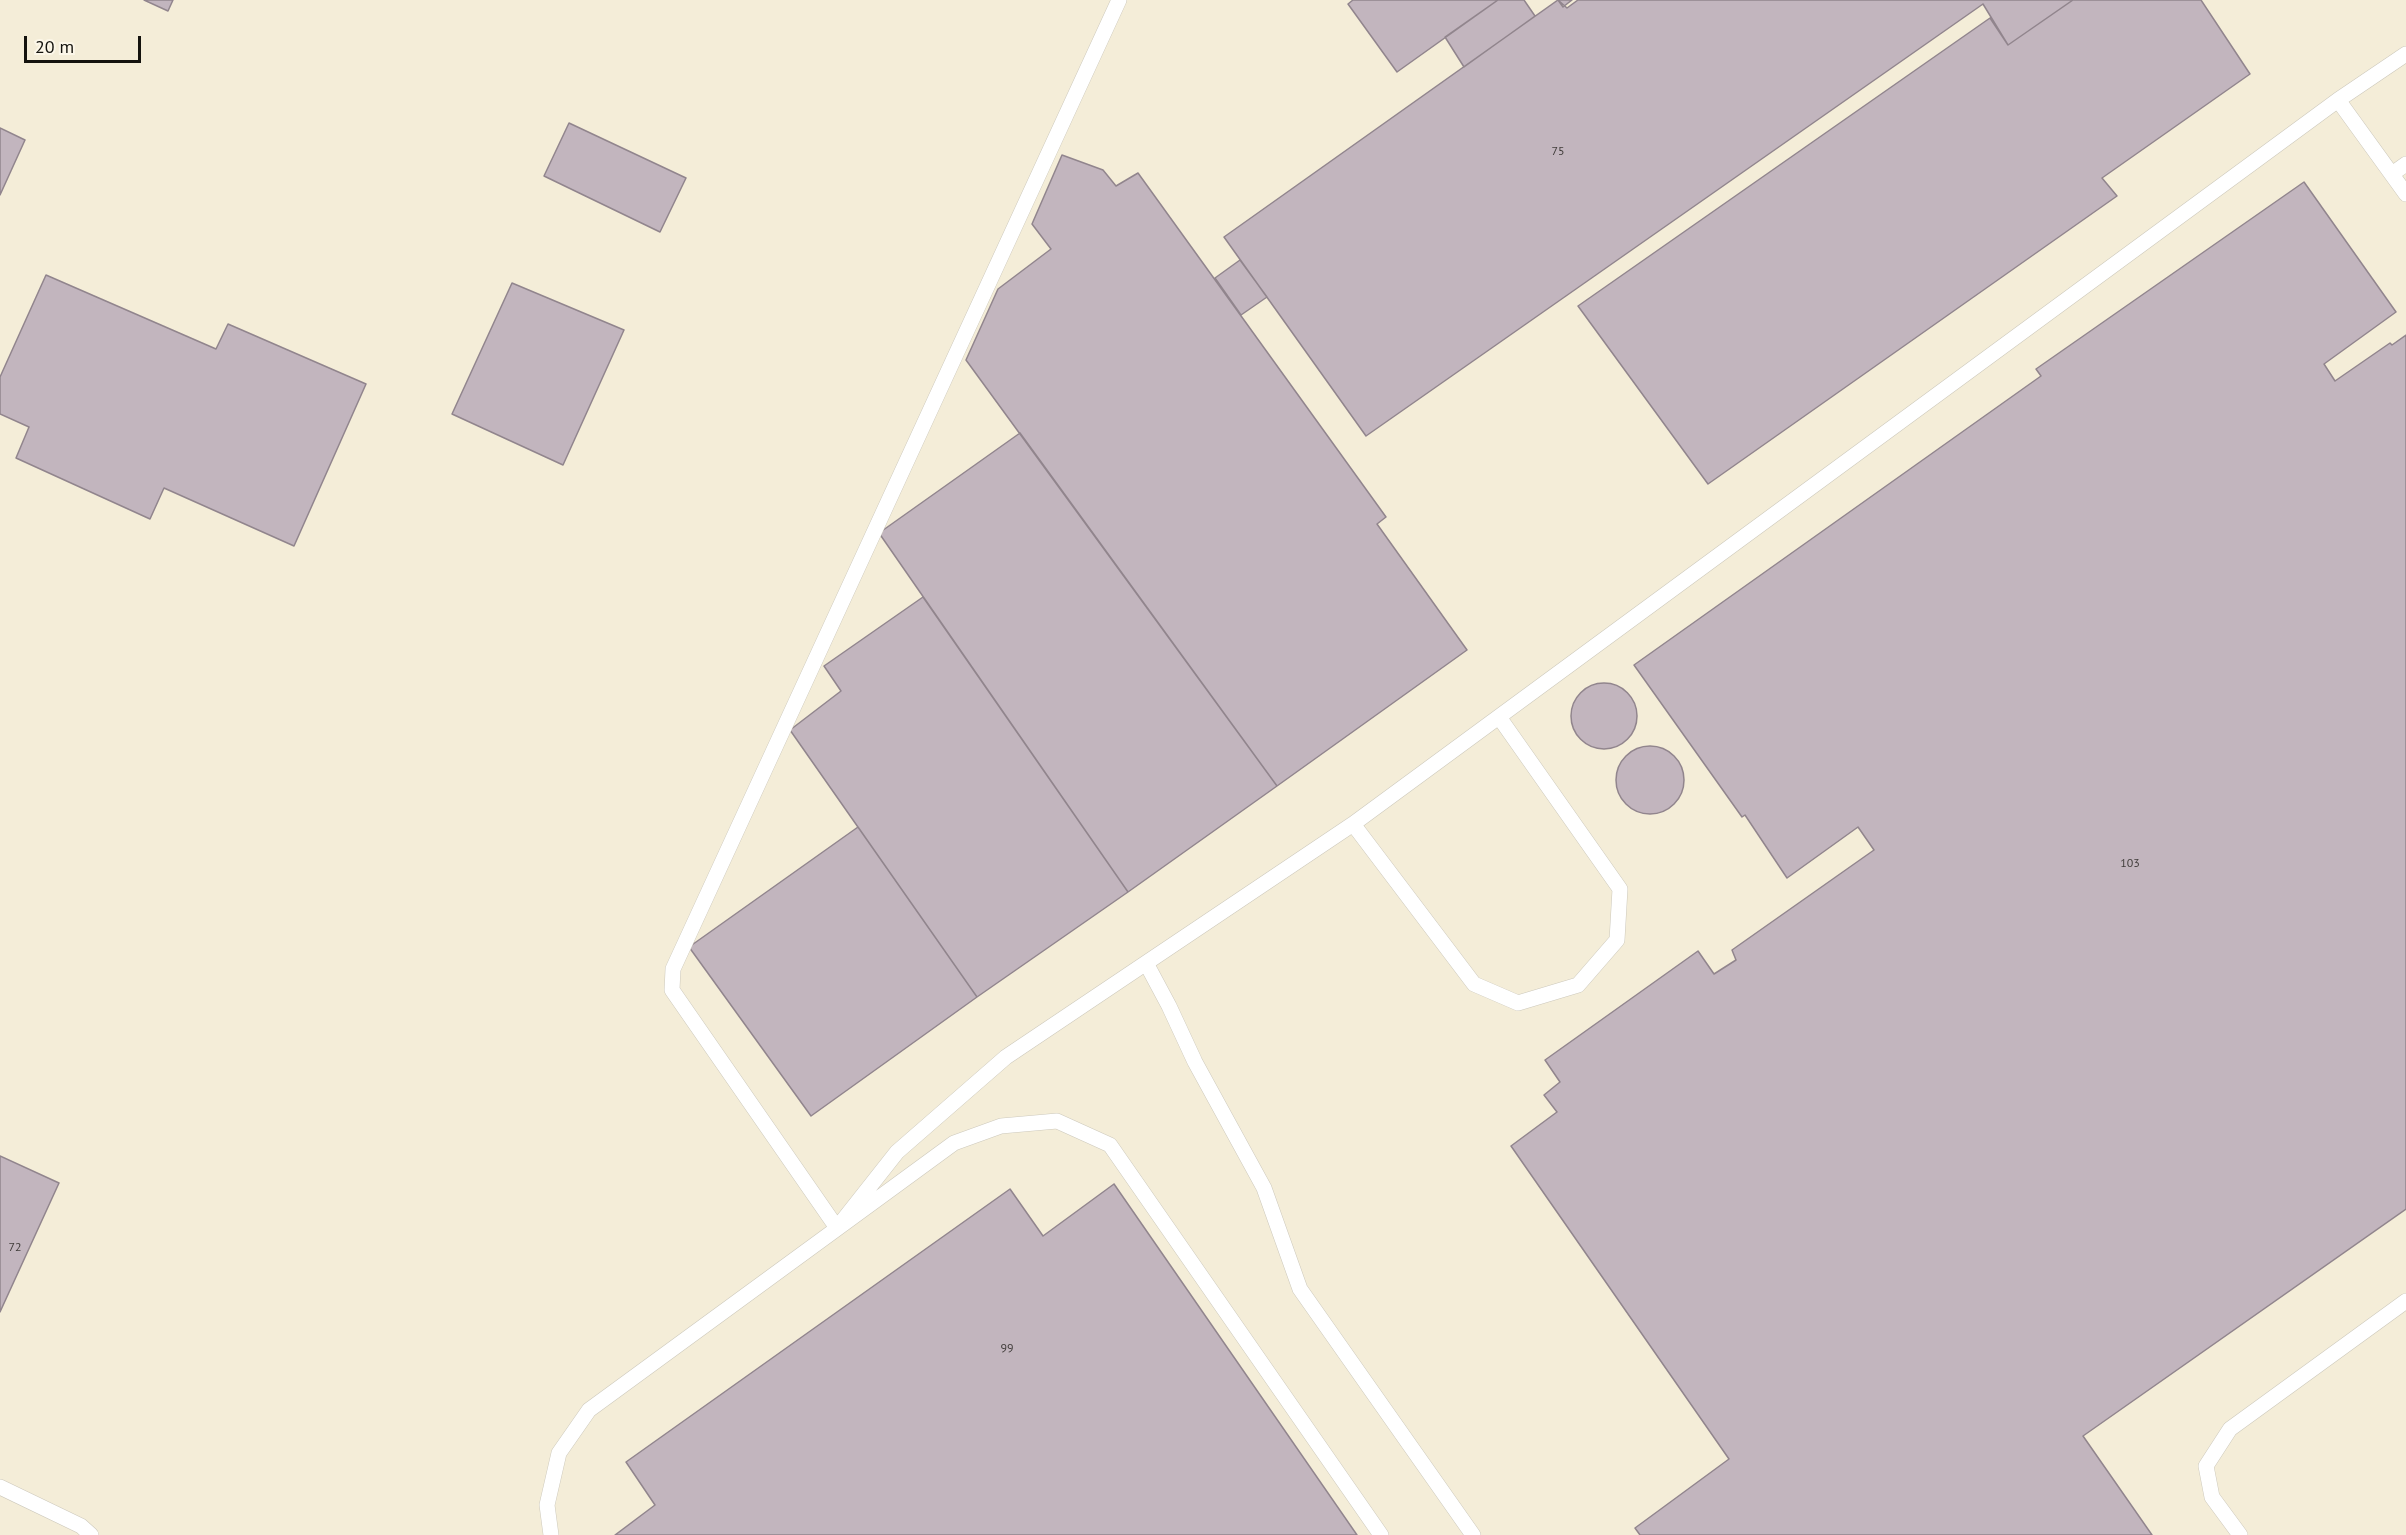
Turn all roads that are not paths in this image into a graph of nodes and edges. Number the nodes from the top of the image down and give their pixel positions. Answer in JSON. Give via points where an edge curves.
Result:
{"nodes":[{"id":1,"x":1119,"y":0,"type":"edge"},
{"id":2,"x":2406,"y":54,"type":"edge"},
{"id":3,"x":2338,"y":100,"type":"junction"},
{"id":4,"x":2406,"y":164,"type":"edge"},
{"id":5,"x":2392,"y":174,"type":"junction"},
{"id":6,"x":2406,"y":194,"type":"edge"},
{"id":7,"x":1499,"y":717,"type":"junction"},
{"id":8,"x":1353,"y":824,"type":"junction"},
{"id":9,"x":1146,"y":963,"type":"junction"},
{"id":10,"x":837,"y":1228,"type":"junction"},
{"id":11,"x":2406,"y":1300,"type":"edge"},
{"id":12,"x":0,"y":1487,"type":"edge"},
{"id":13,"x":91,"y":1535,"type":"edge"},
{"id":14,"x":551,"y":1535,"type":"edge"},
{"id":15,"x":1382,"y":1535,"type":"edge"},
{"id":16,"x":1473,"y":1535,"type":"edge"},
{"id":17,"x":2241,"y":1535,"type":"edge"}],
"edges":[{"from":1,"to":10,"type":"lane","via":[[673,969],[672,990]]},
{"from":2,"to":3,"type":"lane"},
{"from":3,"to":5,"type":"lane"},
{"from":3,"to":7,"type":"lane"},
{"from":4,"to":5,"type":"lane"},
{"from":5,"to":6,"type":"lane"},
{"from":7,"to":8,"type":"lane"},
{"from":7,"to":8,"type":"lane","via":[[1620,889],[1617,940],[1578,985],[1518,1003],[1474,984]]},
{"from":8,"to":9,"type":"lane"},
{"from":9,"to":10,"type":"lane","via":[[998,1065],[897,1152]]},
{"from":9,"to":16,"type":"lane","via":[[1264,1188],[1300,1290]]},
{"from":10,"to":14,"type":"lane","via":[[589,1410],[559,1453],[547,1505]]},
{"from":10,"to":15,"type":"lane","via":[[954,1143],[1001,1126],[1057,1121],[1110,1145]]},
{"from":11,"to":17,"type":"lane","via":[[2230,1429],[2206,1466],[2212,1497]]},
{"from":12,"to":13,"type":"lane","via":[[81,1526]]}]}
